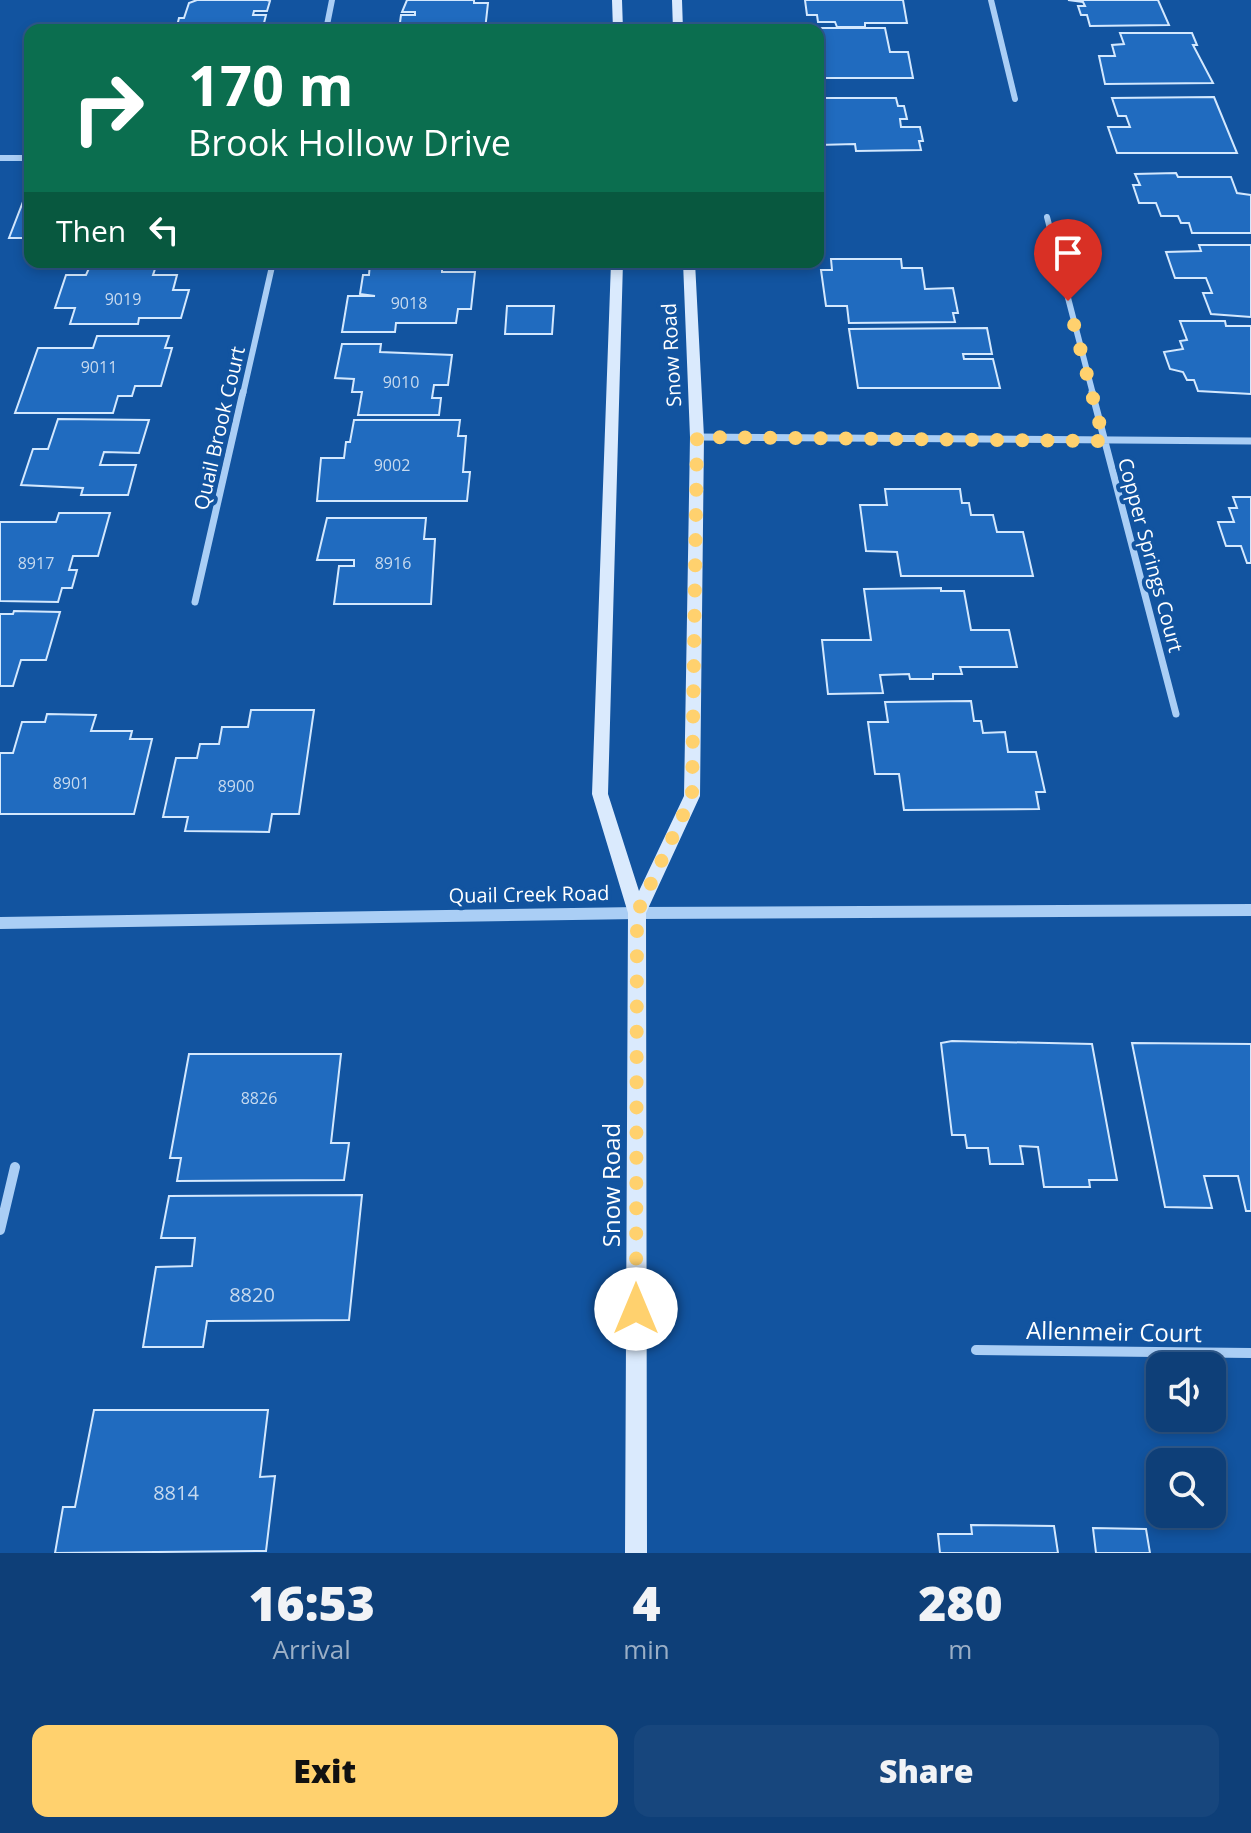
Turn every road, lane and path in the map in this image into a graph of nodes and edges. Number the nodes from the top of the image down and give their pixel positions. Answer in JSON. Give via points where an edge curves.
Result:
{"nodes":[{"id":1,"x":332,"y":0,"type":"edge"},
{"id":2,"x":617,"y":0,"type":"edge"},
{"id":3,"x":677,"y":0,"type":"edge"},
{"id":4,"x":991,"y":0,"type":"edge"},
{"id":5,"x":327,"y":24,"type":"edge"},
{"id":6,"x":618,"y":24,"type":"edge"},
{"id":7,"x":678,"y":24,"type":"edge"},
{"id":8,"x":1015,"y":99,"type":"dead end"},
{"id":9,"x":0,"y":158,"type":"edge"},
{"id":10,"x":24,"y":158,"type":"edge"},
{"id":11,"x":1047,"y":217,"type":"dead end"},
{"id":12,"x":272,"y":268,"type":"edge"},
{"id":13,"x":617,"y":268,"type":"edge"},
{"id":14,"x":689,"y":268,"type":"edge"},
{"id":15,"x":697,"y":437,"type":"junction"},
{"id":16,"x":1104,"y":441,"type":"junction"},
{"id":17,"x":1251,"y":441,"type":"edge"},
{"id":18,"x":195,"y":602,"type":"dead end"},
{"id":19,"x":1176,"y":714,"type":"dead end"},
{"id":20,"x":1251,"y":910,"type":"edge"},
{"id":21,"x":637,"y":913,"type":"junction"},
{"id":22,"x":0,"y":923,"type":"edge"},
{"id":23,"x":15,"y":1167,"type":"dead end"},
{"id":24,"x":0,"y":1230,"type":"edge"},
{"id":25,"x":976,"y":1350,"type":"dead end"},
{"id":26,"x":1251,"y":1353,"type":"edge"},
{"id":27,"x":636,"y":1553,"type":"edge"}],
"edges":[{"from":1,"to":5,"type":"street"},
{"from":2,"to":6,"type":"main road"},
{"from":3,"to":7,"type":"main road"},
{"from":4,"to":8,"type":"street"},
{"from":9,"to":10,"type":"street"},
{"from":11,"to":16,"type":"street","name":"Copper Springs Court"},
{"from":12,"to":18,"type":"street","name":"Quail Brook Court"},
{"from":13,"to":21,"type":"main road","name":"Snow Road","via":[[600,794]]},
{"from":14,"to":15,"type":"main road","name":"Snow Road"},
{"from":15,"to":16,"type":"street"},
{"from":15,"to":21,"type":"main road","name":"Snow Road","via":[[692,796]]},
{"from":16,"to":17,"type":"street"},
{"from":16,"to":19,"type":"street","name":"Copper Springs Court"},
{"from":20,"to":21,"type":"street","name":"Quail Creek Road"},
{"from":21,"to":22,"type":"street","name":"Quail Creek Road"},
{"from":21,"to":27,"type":"main road","name":"Snow Road"},
{"from":23,"to":24,"type":"street"},
{"from":25,"to":26,"type":"street","name":"Allenmeir Court"}]}
